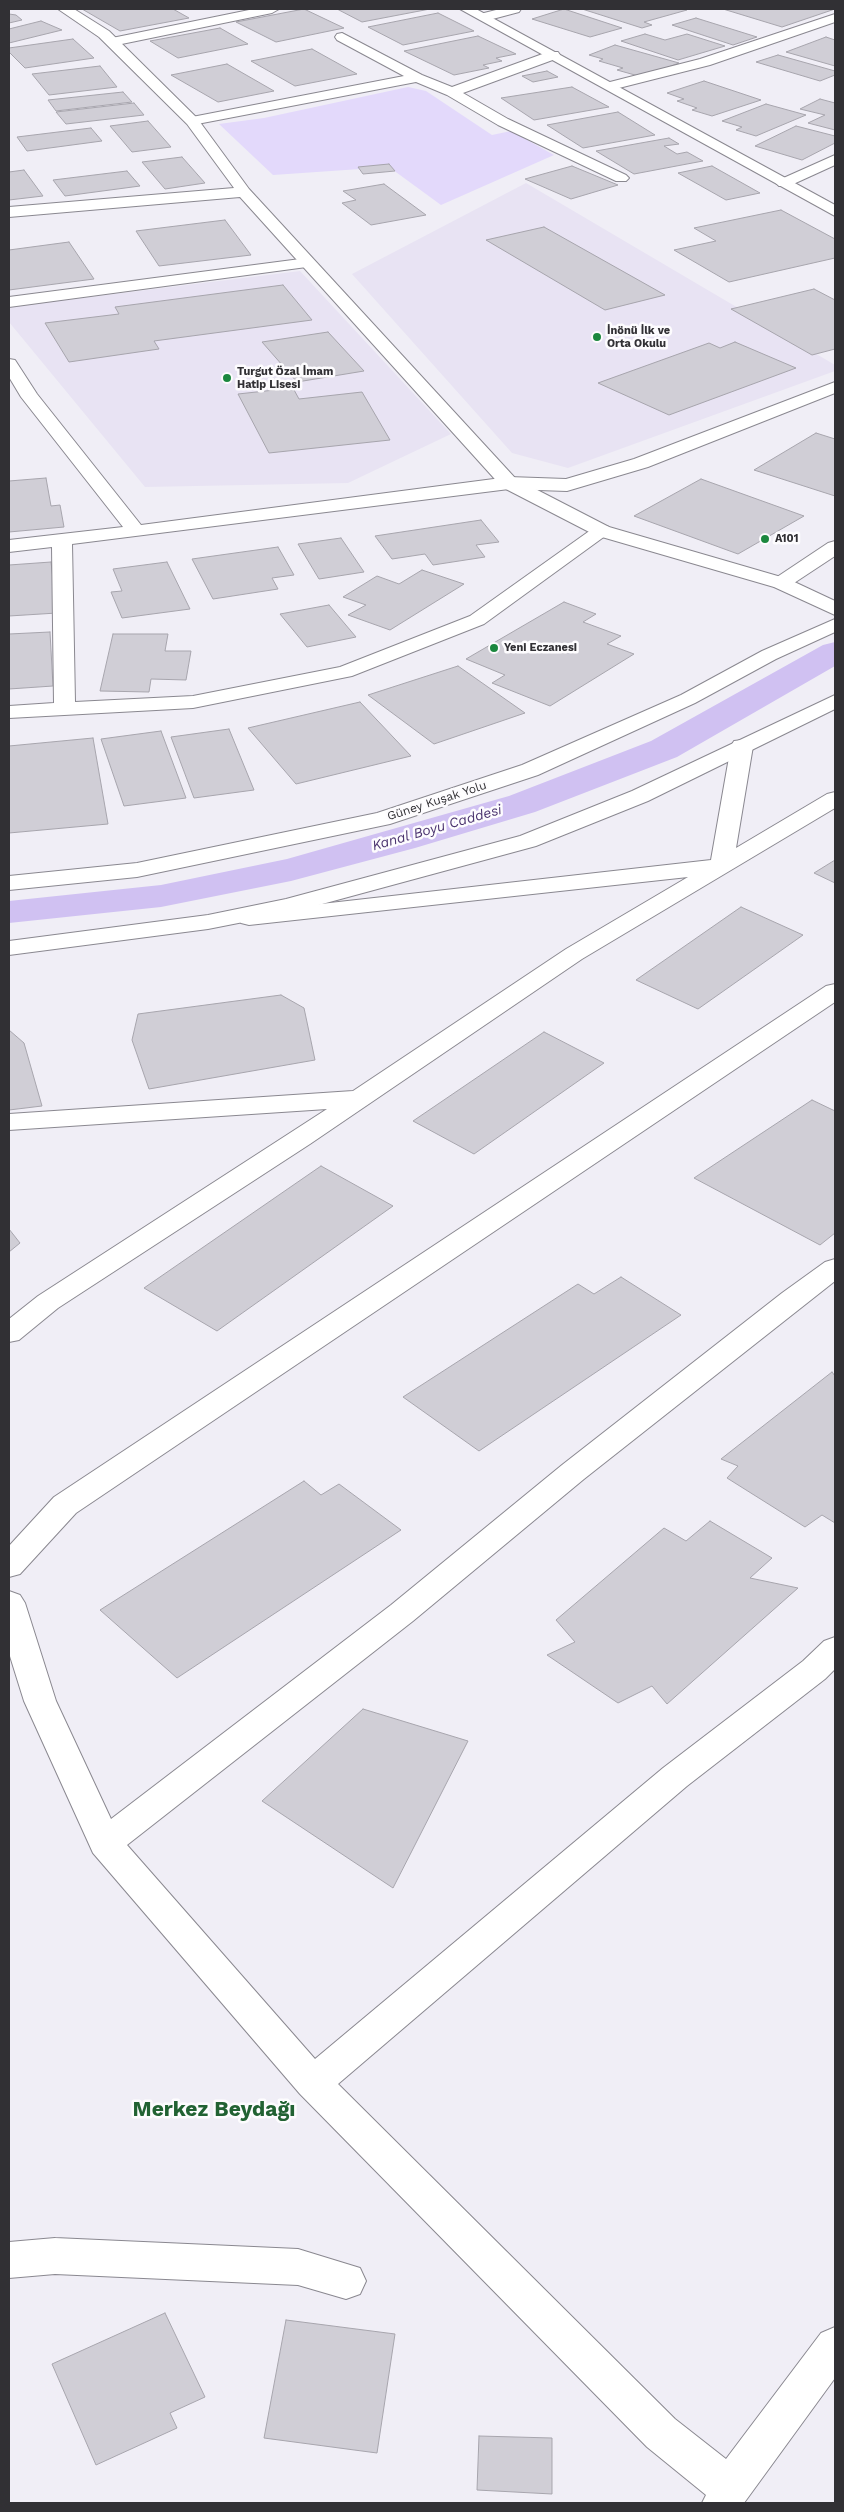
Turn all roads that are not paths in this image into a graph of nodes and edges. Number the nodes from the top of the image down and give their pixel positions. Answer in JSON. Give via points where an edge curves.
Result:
{"nodes":[{"id":1,"x":65,"y":9,"type":"edge"},
{"id":2,"x":272,"y":9,"type":"edge"},
{"id":3,"x":467,"y":9,"type":"edge"},
{"id":4,"x":514,"y":9,"type":"edge"},
{"id":5,"x":485,"y":17,"type":"junction"},
{"id":6,"x":835,"y":18,"type":"edge"},
{"id":7,"x":342,"y":37,"type":"dead end"},
{"id":8,"x":112,"y":42,"type":"junction"},
{"id":9,"x":553,"y":55,"type":"junction"},
{"id":10,"x":417,"y":78,"type":"junction"},
{"id":11,"x":611,"y":86,"type":"junction"},
{"id":12,"x":452,"y":92,"type":"junction"},
{"id":13,"x":192,"y":121,"type":"junction"},
{"id":14,"x":835,"y":159,"type":"edge"},
{"id":15,"x":621,"y":178,"type":"dead end"},
{"id":16,"x":784,"y":184,"type":"junction"},
{"id":17,"x":244,"y":192,"type":"junction"},
{"id":18,"x":835,"y":210,"type":"edge"},
{"id":19,"x":9,"y":212,"type":"edge"},
{"id":20,"x":308,"y":263,"type":"junction"},
{"id":21,"x":9,"y":302,"type":"edge"},
{"id":22,"x":9,"y":364,"type":"edge"},
{"id":23,"x":835,"y":387,"type":"edge"},
{"id":24,"x":30,"y":398,"type":"junction"},
{"id":25,"x":9,"y":400,"type":"edge"},
{"id":26,"x":509,"y":483,"type":"junction"},
{"id":27,"x":136,"y":531,"type":"junction"},
{"id":28,"x":602,"y":531,"type":"junction"},
{"id":29,"x":62,"y":540,"type":"junction"},
{"id":30,"x":9,"y":546,"type":"edge"},
{"id":31,"x":835,"y":547,"type":"edge"},
{"id":32,"x":781,"y":583,"type":"junction"},
{"id":33,"x":835,"y":609,"type":"edge"},
{"id":34,"x":835,"y":625,"type":"edge"},
{"id":35,"x":835,"y":701,"type":"edge"},
{"id":36,"x":65,"y":708,"type":"junction"},
{"id":37,"x":9,"y":712,"type":"edge"},
{"id":38,"x":742,"y":746,"type":"junction"},
{"id":39,"x":835,"y":799,"type":"edge"},
{"id":40,"x":722,"y":866,"type":"junction"},
{"id":41,"x":9,"y":883,"type":"edge"},
{"id":42,"x":208,"y":922,"type":"junction"},
{"id":43,"x":9,"y":948,"type":"edge"},
{"id":44,"x":835,"y":991,"type":"edge"},
{"id":45,"x":359,"y":1099,"type":"junction"},
{"id":46,"x":9,"y":1122,"type":"edge"},
{"id":47,"x":835,"y":1268,"type":"edge"},
{"id":48,"x":9,"y":1333,"type":"edge"},
{"id":49,"x":9,"y":1566,"type":"edge"},
{"id":50,"x":9,"y":1602,"type":"edge"},
{"id":51,"x":835,"y":1649,"type":"edge"},
{"id":52,"x":105,"y":1843,"type":"junction"},
{"id":53,"x":313,"y":2083,"type":"junction"},
{"id":54,"x":9,"y":2260,"type":"edge"},
{"id":55,"x":346,"y":2281,"type":"dead end"},
{"id":56,"x":835,"y":2346,"type":"edge"},
{"id":57,"x":727,"y":2496,"type":"edge"}],
"edges":[{"from":1,"to":8,"type":"street"},
{"from":2,"to":8,"type":"street"},
{"from":3,"to":5,"type":"street"},
{"from":4,"to":5,"type":"street"},
{"from":5,"to":9,"type":"street"},
{"from":6,"to":11,"type":"street","via":[[706,62]]},
{"from":7,"to":10,"type":"street"},
{"from":8,"to":13,"type":"street"},
{"from":9,"to":11,"type":"street"},
{"from":9,"to":12,"type":"street"},
{"from":10,"to":12,"type":"street"},
{"from":10,"to":13,"type":"street"},
{"from":11,"to":16,"type":"street"},
{"from":12,"to":15,"type":"street","via":[[502,122]]},
{"from":13,"to":17,"type":"street"},
{"from":14,"to":16,"type":"street"},
{"from":16,"to":18,"type":"street"},
{"from":17,"to":19,"type":"street"},
{"from":17,"to":20,"type":"street"},
{"from":20,"to":21,"type":"street"},
{"from":20,"to":26,"type":"street"},
{"from":22,"to":24,"type":"street"},
{"from":23,"to":26,"type":"street","via":[[641,463],[567,485]]},
{"from":24,"to":25,"type":"street"},
{"from":24,"to":27,"type":"street"},
{"from":26,"to":27,"type":"street"},
{"from":26,"to":28,"type":"street"},
{"from":27,"to":29,"type":"street"},
{"from":28,"to":32,"type":"street"},
{"from":28,"to":36,"type":"street","via":[[477,620],[345,672],[194,702]]},
{"from":29,"to":30,"type":"street"},
{"from":29,"to":36,"type":"street"},
{"from":31,"to":32,"type":"street"},
{"from":32,"to":33,"type":"street"},
{"from":34,"to":41,"type":"street","name":"Güney Kuşak Yolu","via":[[769,655],[688,699],[530,770],[382,819],[137,870]]},
{"from":35,"to":38,"type":"street"},
{"from":36,"to":37,"type":"street"},
{"from":38,"to":40,"type":"street"},
{"from":38,"to":42,"type":"street","via":[[640,796],[528,841],[289,906]]},
{"from":39,"to":40,"type":"street"},
{"from":40,"to":42,"type":"street"},
{"from":40,"to":45,"type":"street","via":[[574,954]]},
{"from":42,"to":43,"type":"street"},
{"from":44,"to":49,"type":"street","via":[[65,1505]]},
{"from":45,"to":46,"type":"street"},
{"from":45,"to":48,"type":"street","via":[[48,1302]]},
{"from":47,"to":52,"type":"street","via":[[573,1472],[402,1613]]},
{"from":50,"to":52,"type":"street","via":[[40,1701]]},
{"from":51,"to":53,"type":"street","via":[[814,1670],[675,1777]]},
{"from":52,"to":53,"type":"street"},
{"from":53,"to":57,"type":"street"},
{"from":54,"to":55,"type":"street","via":[[54,2256],[298,2267]]},
{"from":56,"to":57,"type":"street"}]}
